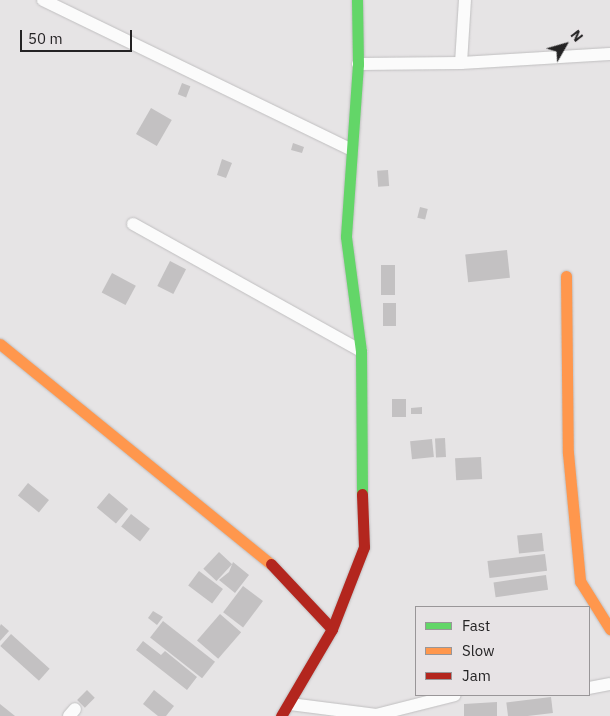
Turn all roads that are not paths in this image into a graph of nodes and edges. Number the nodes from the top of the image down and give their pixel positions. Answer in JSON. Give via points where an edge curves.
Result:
{"nodes":[{"id":1,"x":43,"y":0,"type":"edge"},
{"id":2,"x":356,"y":0,"type":"edge"},
{"id":3,"x":465,"y":0,"type":"edge"},
{"id":4,"x":610,"y":54,"type":"edge"},
{"id":5,"x":358,"y":64,"type":"junction"},
{"id":6,"x":461,"y":64,"type":"junction"},
{"id":7,"x":352,"y":150,"type":"junction"},
{"id":8,"x":133,"y":224,"type":"dead end"},
{"id":9,"x":566,"y":276,"type":"dead end"},
{"id":10,"x":0,"y":344,"type":"edge"},
{"id":11,"x":361,"y":351,"type":"junction"},
{"id":12,"x":610,"y":629,"type":"edge"},
{"id":13,"x":332,"y":630,"type":"junction"},
{"id":14,"x":610,"y":684,"type":"edge"},
{"id":15,"x":590,"y":688,"type":"edge"},
{"id":16,"x":451,"y":696,"type":"edge"},
{"id":17,"x":290,"y":704,"type":"junction"},
{"id":18,"x":281,"y":716,"type":"edge"}],
"edges":[{"from":1,"to":7,"type":"street"},
{"from":2,"to":5,"type":"street"},
{"from":3,"to":6,"type":"street"},
{"from":4,"to":6,"type":"street"},
{"from":5,"to":6,"type":"street"},
{"from":5,"to":7,"type":"street"},
{"from":7,"to":11,"type":"street","via":[[346,237]]},
{"from":8,"to":11,"type":"street"},
{"from":9,"to":12,"type":"street","via":[[568,453],[580,581]]},
{"from":10,"to":13,"type":"street","via":[[121,444],[264,555]]},
{"from":11,"to":13,"type":"street","via":[[360,472],[364,547]]},
{"from":13,"to":17,"type":"street"},
{"from":14,"to":15,"type":"street"},
{"from":16,"to":17,"type":"street","via":[[376,715]]},
{"from":17,"to":18,"type":"street"}]}
